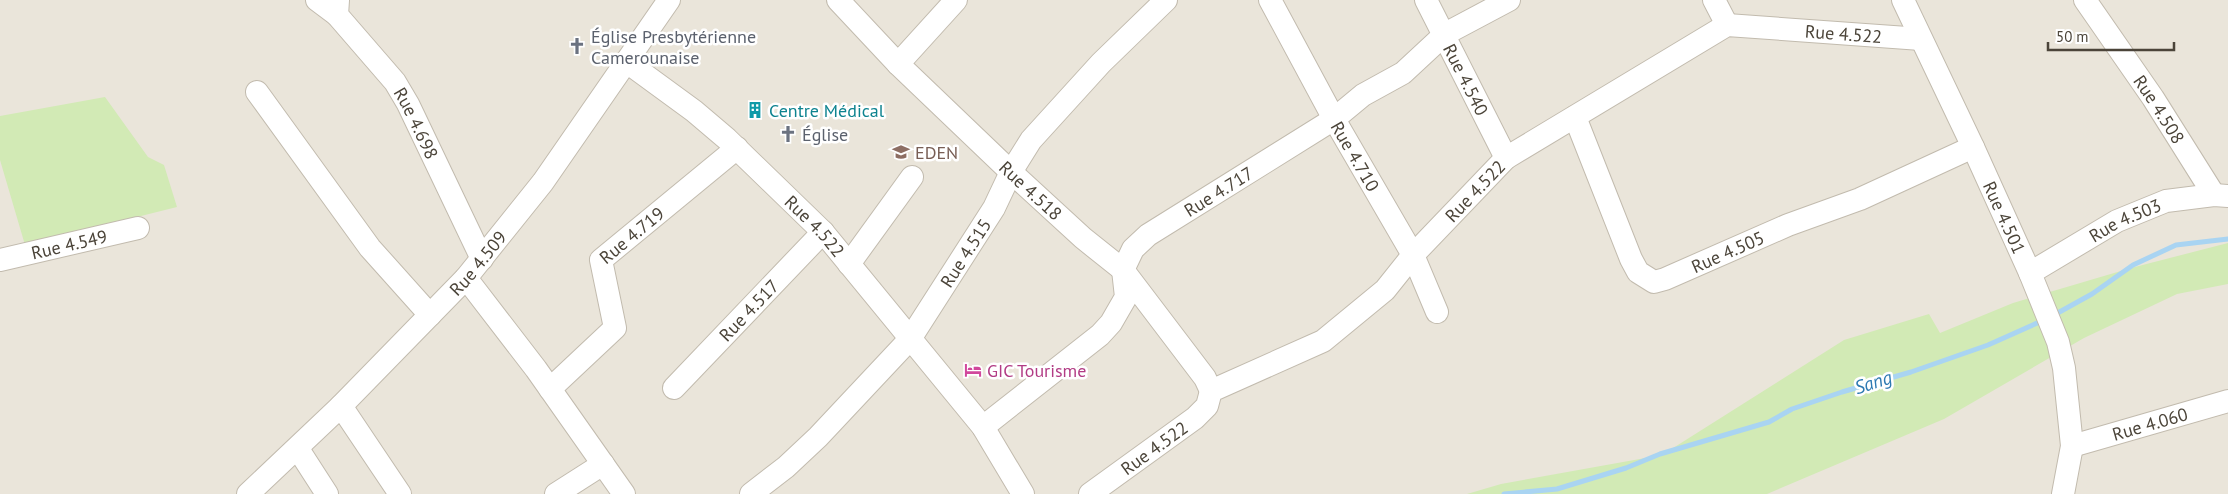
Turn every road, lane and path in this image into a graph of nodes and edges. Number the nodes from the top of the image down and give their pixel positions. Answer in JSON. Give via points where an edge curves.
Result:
{"nodes":[{"id":1,"x":318,"y":0,"type":"edge"},
{"id":2,"x":670,"y":0,"type":"edge"},
{"id":3,"x":838,"y":0,"type":"edge"},
{"id":4,"x":956,"y":0,"type":"edge"},
{"id":5,"x":1166,"y":0,"type":"edge"},
{"id":6,"x":1270,"y":0,"type":"edge"},
{"id":7,"x":1426,"y":0,"type":"edge"},
{"id":8,"x":1508,"y":0,"type":"edge"},
{"id":9,"x":1714,"y":0,"type":"edge"},
{"id":10,"x":1903,"y":0,"type":"edge"},
{"id":11,"x":2086,"y":0,"type":"edge"},
{"id":12,"x":337,"y":7,"type":"edge"},
{"id":13,"x":1728,"y":25,"type":"junction"},
{"id":14,"x":1444,"y":34,"type":"junction"},
{"id":15,"x":1921,"y":39,"type":"junction"},
{"id":16,"x":627,"y":62,"type":"junction"},
{"id":17,"x":898,"y":64,"type":"junction"},
{"id":18,"x":257,"y":92,"type":"dead end"},
{"id":19,"x":1575,"y":117,"type":"junction"},
{"id":20,"x":1334,"y":119,"type":"junction"},
{"id":21,"x":1974,"y":147,"type":"junction"},
{"id":22,"x":737,"y":148,"type":"junction"},
{"id":23,"x":1506,"y":158,"type":"junction"},
{"id":24,"x":1011,"y":172,"type":"junction"},
{"id":25,"x":912,"y":178,"type":"dead end"},
{"id":26,"x":2221,"y":196,"type":"edge"},
{"id":27,"x":138,"y":228,"type":"dead end"},
{"id":28,"x":823,"y":232,"type":"junction"},
{"id":29,"x":1413,"y":255,"type":"junction"},
{"id":30,"x":482,"y":259,"type":"junction"},
{"id":31,"x":0,"y":260,"type":"edge"},
{"id":32,"x":849,"y":264,"type":"junction"},
{"id":33,"x":1123,"y":270,"type":"junction"},
{"id":34,"x":2030,"y":272,"type":"junction"},
{"id":35,"x":466,"y":278,"type":"junction"},
{"id":36,"x":1437,"y":312,"type":"dead end"},
{"id":37,"x":430,"y":315,"type":"junction"},
{"id":38,"x":910,"y":339,"type":"junction"},
{"id":39,"x":674,"y":388,"type":"dead end"},
{"id":40,"x":550,"y":389,"type":"junction"},
{"id":41,"x":1211,"y":391,"type":"junction"},
{"id":42,"x":2228,"y":401,"type":"edge"},
{"id":43,"x":341,"y":406,"type":"junction"},
{"id":44,"x":983,"y":426,"type":"junction"},
{"id":45,"x":2072,"y":446,"type":"junction"},
{"id":46,"x":298,"y":449,"type":"junction"},
{"id":47,"x":603,"y":464,"type":"junction"},
{"id":48,"x":248,"y":494,"type":"edge"},
{"id":49,"x":328,"y":494,"type":"edge"},
{"id":50,"x":400,"y":494,"type":"edge"},
{"id":51,"x":556,"y":494,"type":"edge"},
{"id":52,"x":624,"y":494,"type":"edge"},
{"id":53,"x":752,"y":494,"type":"edge"},
{"id":54,"x":1024,"y":494,"type":"edge"},
{"id":55,"x":1090,"y":494,"type":"edge"},
{"id":56,"x":2063,"y":494,"type":"edge"}],
"edges":[{"from":1,"to":12,"type":"street","name":"Rue 4.698"},
{"from":2,"to":16,"type":"street","name":"Rue 4.509"},
{"from":3,"to":17,"type":"street","name":"Rue 4.518"},
{"from":4,"to":17,"type":"street"},
{"from":5,"to":24,"type":"street","name":"Rue 4.515","via":[[1101,63],[1031,140]]},
{"from":6,"to":20,"type":"street","name":"Rue 4.710"},
{"from":7,"to":14,"type":"street","name":"Rue 4.540"},
{"from":8,"to":14,"type":"street","name":"Rue 4.717"},
{"from":9,"to":13,"type":"street"},
{"from":10,"to":15,"type":"street","name":"Rue 4.501"},
{"from":11,"to":26,"type":"street","name":"Rue 4.508"},
{"from":12,"to":30,"type":"street","name":"Rue 4.698","via":[[408,104]]},
{"from":13,"to":15,"type":"street","name":"Rue 4.522"},
{"from":13,"to":19,"type":"street","name":"Rue 4.522"},
{"from":14,"to":20,"type":"street","name":"Rue 4.717","via":[[1403,73],[1363,95]]},
{"from":14,"to":23,"type":"street","name":"Rue 4.540"},
{"from":15,"to":21,"type":"street","name":"Rue 4.501"},
{"from":16,"to":22,"type":"street","name":"Rue 4.522","via":[[694,111]]},
{"from":16,"to":30,"type":"street","name":"Rue 4.509","via":[[543,182]]},
{"from":17,"to":24,"type":"street","name":"Rue 4.518"},
{"from":18,"to":37,"type":"street","via":[[370,248]]},
{"from":19,"to":21,"type":"street","name":"Rue 4.505","via":[[1631,259],[1638,272],[1654,282],[1788,225],[1860,199]]},
{"from":19,"to":23,"type":"street","name":"Rue 4.522"},
{"from":20,"to":29,"type":"street","name":"Rue 4.710"},
{"from":20,"to":33,"type":"street","name":"Rue 4.717","via":[[1148,235],[1133,249]]},
{"from":21,"to":34,"type":"street","name":"Rue 4.501"},
{"from":22,"to":28,"type":"street","name":"Rue 4.522"},
{"from":22,"to":40,"type":"street","name":"Rue 4.719","via":[[602,260],[615,328]]},
{"from":23,"to":29,"type":"street","name":"Rue 4.522"},
{"from":24,"to":33,"type":"street","name":"Rue 4.518"},
{"from":24,"to":38,"type":"street","name":"Rue 4.515","via":[[994,208]]},
{"from":25,"to":32,"type":"street"},
{"from":26,"to":34,"type":"street","name":"Rue 4.503","via":[[2166,201],[2118,221]]},
{"from":27,"to":31,"type":"street","name":"Rue 4.549"},
{"from":28,"to":32,"type":"street","name":"Rue 4.522"},
{"from":28,"to":39,"type":"street","name":"Rue 4.517"},
{"from":29,"to":36,"type":"street","name":"Rue 4.710"},
{"from":29,"to":41,"type":"street","name":"Rue 4.522","via":[[1385,290],[1323,341]]},
{"from":30,"to":35,"type":"street","name":"Rue 4.509"},
{"from":32,"to":38,"type":"street","name":"Rue 4.522"},
{"from":33,"to":41,"type":"street","name":"Rue 4.518","via":[[1205,378]]},
{"from":33,"to":44,"type":"street","via":[[1126,298],[1100,335]]},
{"from":34,"to":45,"type":"street","name":"Rue 4.501","via":[[2058,342]]},
{"from":35,"to":37,"type":"street","name":"Rue 4.509"},
{"from":35,"to":40,"type":"street"},
{"from":37,"to":43,"type":"street","name":"Rue 4.509"},
{"from":38,"to":44,"type":"street","name":"Rue 4.522"},
{"from":38,"to":53,"type":"street","name":"Rue 4.515","via":[[818,437]]},
{"from":40,"to":47,"type":"street"},
{"from":41,"to":55,"type":"street","name":"Rue 4.522","via":[[1207,406],[1196,418]]},
{"from":42,"to":45,"type":"street","name":"Rue 4.060"},
{"from":43,"to":46,"type":"street","name":"Rue 4.509"},
{"from":43,"to":50,"type":"street"},
{"from":44,"to":54,"type":"street","name":"Rue 4.522"},
{"from":45,"to":56,"type":"street","name":"Rue 4.501"},
{"from":46,"to":48,"type":"street","name":"Rue 4.509"},
{"from":46,"to":49,"type":"street"},
{"from":47,"to":51,"type":"street"},
{"from":47,"to":52,"type":"street"}]}
